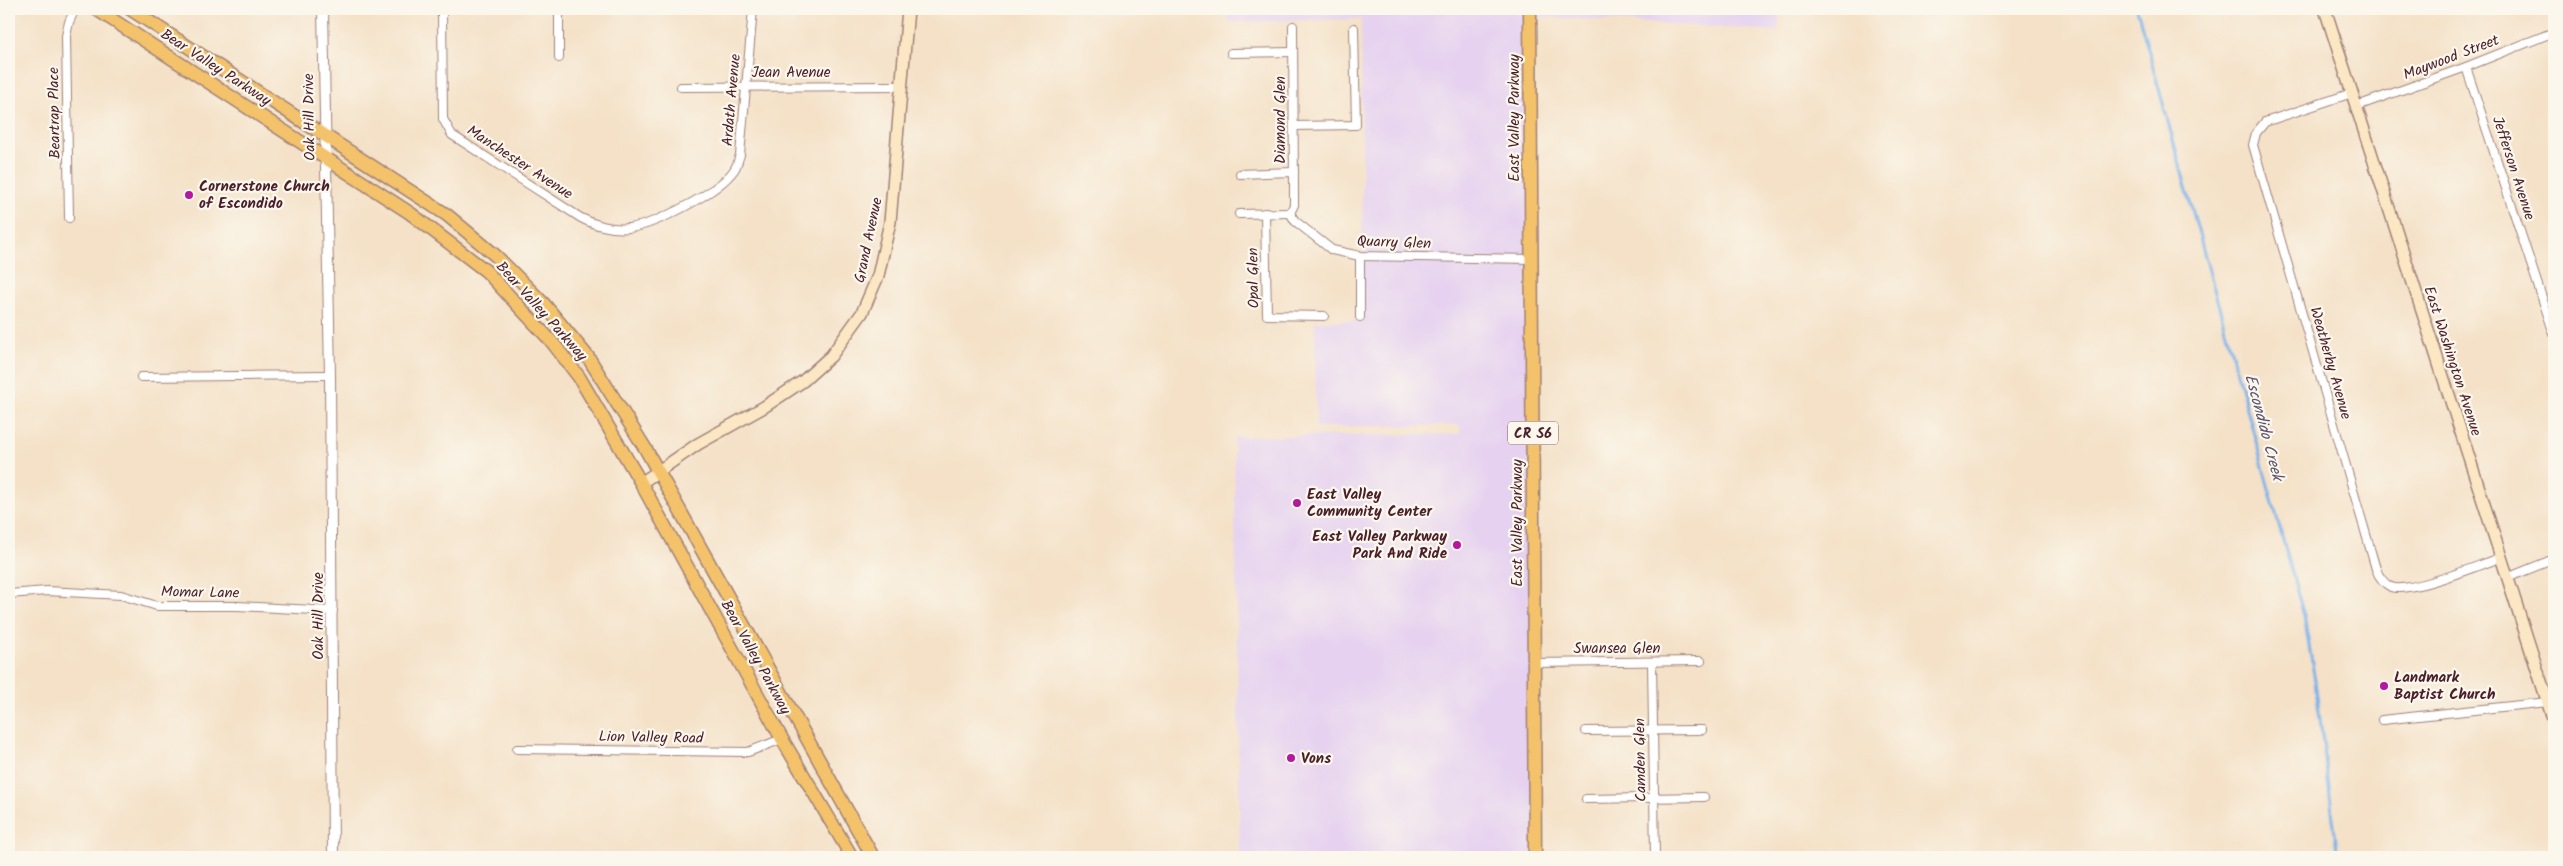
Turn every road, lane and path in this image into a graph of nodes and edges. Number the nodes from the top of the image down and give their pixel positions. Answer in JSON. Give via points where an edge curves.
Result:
{"nodes":[{"id":1,"x":75,"y":9,"type":"edge"},
{"id":2,"x":96,"y":9,"type":"edge"},
{"id":3,"x":130,"y":9,"type":"edge"},
{"id":4,"x":323,"y":9,"type":"edge"},
{"id":5,"x":442,"y":9,"type":"edge"},
{"id":6,"x":559,"y":9,"type":"edge"},
{"id":7,"x":753,"y":9,"type":"edge"},
{"id":8,"x":908,"y":9,"type":"edge"},
{"id":9,"x":1530,"y":9,"type":"edge"},
{"id":10,"x":2325,"y":9,"type":"edge"},
{"id":11,"x":1293,"y":26,"type":"dead end"},
{"id":12,"x":1354,"y":28,"type":"dead end"},
{"id":13,"x":2554,"y":32,"type":"edge"},
{"id":14,"x":1293,"y":52,"type":"junction"},
{"id":15,"x":1232,"y":53,"type":"dead end"},
{"id":16,"x":559,"y":58,"type":"dead end"},
{"id":17,"x":2466,"y":67,"type":"junction"},
{"id":18,"x":746,"y":86,"type":"junction"},
{"id":19,"x":901,"y":86,"type":"junction"},
{"id":20,"x":681,"y":87,"type":"dead end"},
{"id":21,"x":2352,"y":93,"type":"junction"},
{"id":22,"x":2356,"y":106,"type":"junction"},
{"id":23,"x":1294,"y":126,"type":"junction"},
{"id":24,"x":325,"y":134,"type":"junction"},
{"id":25,"x":325,"y":157,"type":"junction"},
{"id":26,"x":1294,"y":172,"type":"junction"},
{"id":27,"x":1240,"y":174,"type":"dead end"},
{"id":28,"x":1290,"y":212,"type":"junction"},
{"id":29,"x":1265,"y":213,"type":"junction"},
{"id":30,"x":1239,"y":214,"type":"dead end"},
{"id":31,"x":69,"y":218,"type":"dead end"},
{"id":32,"x":581,"y":218,"type":"joint"},
{"id":33,"x":1360,"y":256,"type":"junction"},
{"id":34,"x":1532,"y":259,"type":"junction"},
{"id":35,"x":1324,"y":316,"type":"dead end"},
{"id":36,"x":1360,"y":317,"type":"dead end"},
{"id":37,"x":2554,"y":334,"type":"edge"},
{"id":38,"x":330,"y":375,"type":"junction"},
{"id":39,"x":141,"y":377,"type":"dead end"},
{"id":40,"x":658,"y":472,"type":"junction"},
{"id":41,"x":641,"y":483,"type":"junction"},
{"id":42,"x":2500,"y":558,"type":"junction"},
{"id":43,"x":2554,"y":559,"type":"edge"},
{"id":44,"x":2507,"y":578,"type":"junction"},
{"id":45,"x":9,"y":594,"type":"edge"},
{"id":46,"x":333,"y":611,"type":"junction"},
{"id":47,"x":1701,"y":661,"type":"dead end"},
{"id":48,"x":1534,"y":662,"type":"junction"},
{"id":49,"x":1652,"y":662,"type":"junction"},
{"id":50,"x":2549,"y":694,"type":"edge"},
{"id":51,"x":2382,"y":720,"type":"dead end"},
{"id":52,"x":2554,"y":722,"type":"edge"},
{"id":53,"x":1653,"y":730,"type":"junction"},
{"id":54,"x":1702,"y":730,"type":"dead end"},
{"id":55,"x":1586,"y":731,"type":"dead end"},
{"id":56,"x":782,"y":739,"type":"junction"},
{"id":57,"x":516,"y":749,"type":"dead end"},
{"id":58,"x":1654,"y":798,"type":"junction"},
{"id":59,"x":1704,"y":798,"type":"dead end"},
{"id":60,"x":1586,"y":799,"type":"dead end"},
{"id":61,"x":334,"y":857,"type":"edge"},
{"id":62,"x":852,"y":857,"type":"edge"},
{"id":63,"x":873,"y":857,"type":"edge"},
{"id":64,"x":1535,"y":857,"type":"edge"},
{"id":65,"x":1655,"y":857,"type":"edge"}],
"edges":[{"from":1,"to":31,"type":"street","name":"Beartrap Place","via":[[68,22],[66,36]]},
{"from":2,"to":25,"type":"main road","name":"Bear Valley Parkway"},
{"from":3,"to":24,"type":"main road","name":"Bear Valley Parkway"},
{"from":4,"to":24,"type":"street","name":"Oak Hill Drive"},
{"from":5,"to":32,"type":"street","name":"Manchester Avenue","via":[[443,119],[452,135]]},
{"from":6,"to":16,"type":"street"},
{"from":7,"to":18,"type":"street","name":"Ardath Avenue"},
{"from":8,"to":19,"type":"main road","name":"Grand Avenue"},
{"from":9,"to":34,"type":"main road","name":"East Valley Parkway","number":"CR S6"},
{"from":10,"to":21,"type":"main road","name":"East Washington Avenue"},
{"from":11,"to":14,"type":"street","name":"Diamond Glen"},
{"from":12,"to":23,"type":"street","via":[[1356,125]]},
{"from":13,"to":17,"type":"street","name":"Maywood Street"},
{"from":14,"to":15,"type":"street"},
{"from":14,"to":23,"type":"street","name":"Diamond Glen"},
{"from":17,"to":22,"type":"street","name":"Maywood Street"},
{"from":17,"to":37,"type":"street","name":"Jefferson Avenue"},
{"from":18,"to":19,"type":"street","name":"Jean Avenue"},
{"from":18,"to":20,"type":"street","name":"Jean Avenue"},
{"from":18,"to":32,"type":"street","name":"Ardath Avenue","via":[[740,155],[734,170],[718,186],[666,217],[642,226],[618,228],[593,224]]},
{"from":19,"to":40,"type":"main road","name":"Grand Avenue","via":[[890,222],[878,276],[862,313],[831,356],[803,382]]},
{"from":21,"to":22,"type":"main road","name":"East Washington Avenue"},
{"from":21,"to":42,"type":"street","name":"Weatherby Avenue","via":[[2265,122],[2256,133],[2253,145],[2376,569],[2379,578],[2400,588],[2448,577]]},
{"from":22,"to":42,"type":"main road","name":"East Washington Avenue"},
{"from":23,"to":26,"type":"street","name":"Diamond Glen"},
{"from":24,"to":25,"type":"street","name":"Oak Hill Drive"},
{"from":24,"to":40,"type":"main road","name":"Bear Valley Parkway","via":[[447,215],[525,282],[588,357]]},
{"from":25,"to":38,"type":"street","name":"Oak Hill Drive"},
{"from":25,"to":41,"type":"main road","name":"Bear Valley Parkway","via":[[410,213],[486,271],[552,342],[579,377]]},
{"from":26,"to":27,"type":"street"},
{"from":26,"to":28,"type":"street","name":"Diamond Glen","via":[[1294,205]]},
{"from":28,"to":29,"type":"street"},
{"from":28,"to":33,"type":"street","name":"Quarry Glen","via":[[1295,221],[1332,250]]},
{"from":29,"to":30,"type":"street"},
{"from":29,"to":35,"type":"street","name":"Opal Glen","via":[[1267,315]]},
{"from":33,"to":34,"type":"street","name":"Quarry Glen"},
{"from":33,"to":36,"type":"street"},
{"from":34,"to":48,"type":"main road","name":"East Valley Parkway","number":"CR S6"},
{"from":38,"to":39,"type":"street"},
{"from":38,"to":46,"type":"street","name":"Oak Hill Drive"},
{"from":40,"to":41,"type":"main road","name":"Grand Avenue"},
{"from":40,"to":63,"type":"main road","name":"Bear Valley Parkway"},
{"from":41,"to":56,"type":"main road","name":"Bear Valley Parkway"},
{"from":42,"to":44,"type":"main road","name":"East Washington Avenue"},
{"from":43,"to":44,"type":"street"},
{"from":44,"to":50,"type":"main road","name":"East Washington Avenue"},
{"from":45,"to":46,"type":"street","name":"Momar Lane","via":[[47,591],[121,595],[157,606]]},
{"from":46,"to":61,"type":"street","name":"Oak Hill Drive"},
{"from":47,"to":49,"type":"street","name":"Swansea Glen"},
{"from":48,"to":49,"type":"street","name":"Swansea Glen"},
{"from":48,"to":64,"type":"main road","name":"East Valley Parkway","number":"CR S6"},
{"from":49,"to":53,"type":"street","name":"Camden Glen"},
{"from":50,"to":51,"type":"street"},
{"from":50,"to":52,"type":"main road","name":"East Washington Avenue"},
{"from":53,"to":54,"type":"street"},
{"from":53,"to":55,"type":"street"},
{"from":53,"to":58,"type":"street","name":"Camden Glen"},
{"from":56,"to":57,"type":"street","name":"Lion Valley Road","via":[[748,752]]},
{"from":56,"to":62,"type":"main road","name":"Bear Valley Parkway"},
{"from":58,"to":59,"type":"street"},
{"from":58,"to":60,"type":"street"},
{"from":58,"to":65,"type":"street","name":"Camden Glen"}]}
